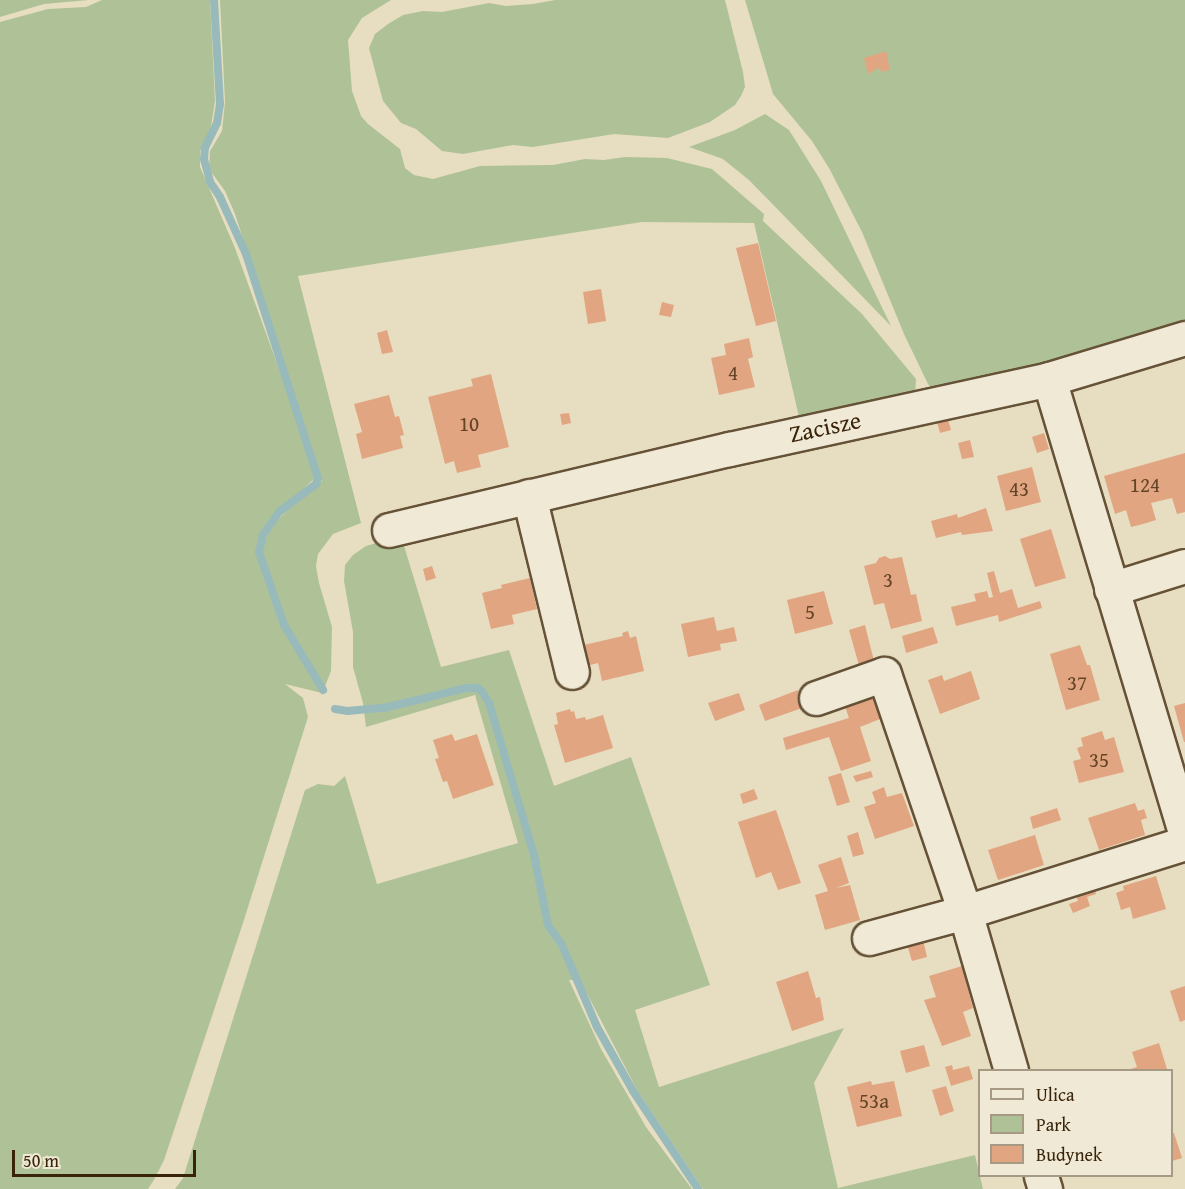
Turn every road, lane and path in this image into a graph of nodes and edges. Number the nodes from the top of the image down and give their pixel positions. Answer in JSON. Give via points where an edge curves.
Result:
{"nodes":[{"id":1,"x":1185,"y":338,"type":"edge"},
{"id":2,"x":1049,"y":378,"type":"junction"},
{"id":3,"x":529,"y":496,"type":"junction"},
{"id":4,"x":389,"y":530,"type":"dead end"},
{"id":5,"x":1185,"y":566,"type":"edge"},
{"id":6,"x":1111,"y":589,"type":"junction"},
{"id":7,"x":572,"y":672,"type":"dead end"},
{"id":8,"x":816,"y":698,"type":"dead end"},
{"id":9,"x":1185,"y":833,"type":"edge"},
{"id":10,"x":1185,"y":843,"type":"edge"},
{"id":11,"x":965,"y":912,"type":"junction"},
{"id":12,"x":869,"y":938,"type":"dead end"},
{"id":13,"x":1010,"y":1069,"type":"edge"}],
"edges":[{"from":1,"to":2,"type":"street","name":"Zacisze"},
{"from":2,"to":3,"type":"street","name":"Zacisze"},
{"from":2,"to":6,"type":"street"},
{"from":3,"to":4,"type":"street","name":"Zacisze"},
{"from":3,"to":7,"type":"street"},
{"from":5,"to":6,"type":"street"},
{"from":6,"to":9,"type":"street"},
{"from":8,"to":11,"type":"street","via":[[884,674]]},
{"from":10,"to":11,"type":"street"},
{"from":11,"to":12,"type":"street"},
{"from":11,"to":13,"type":"street"}]}
